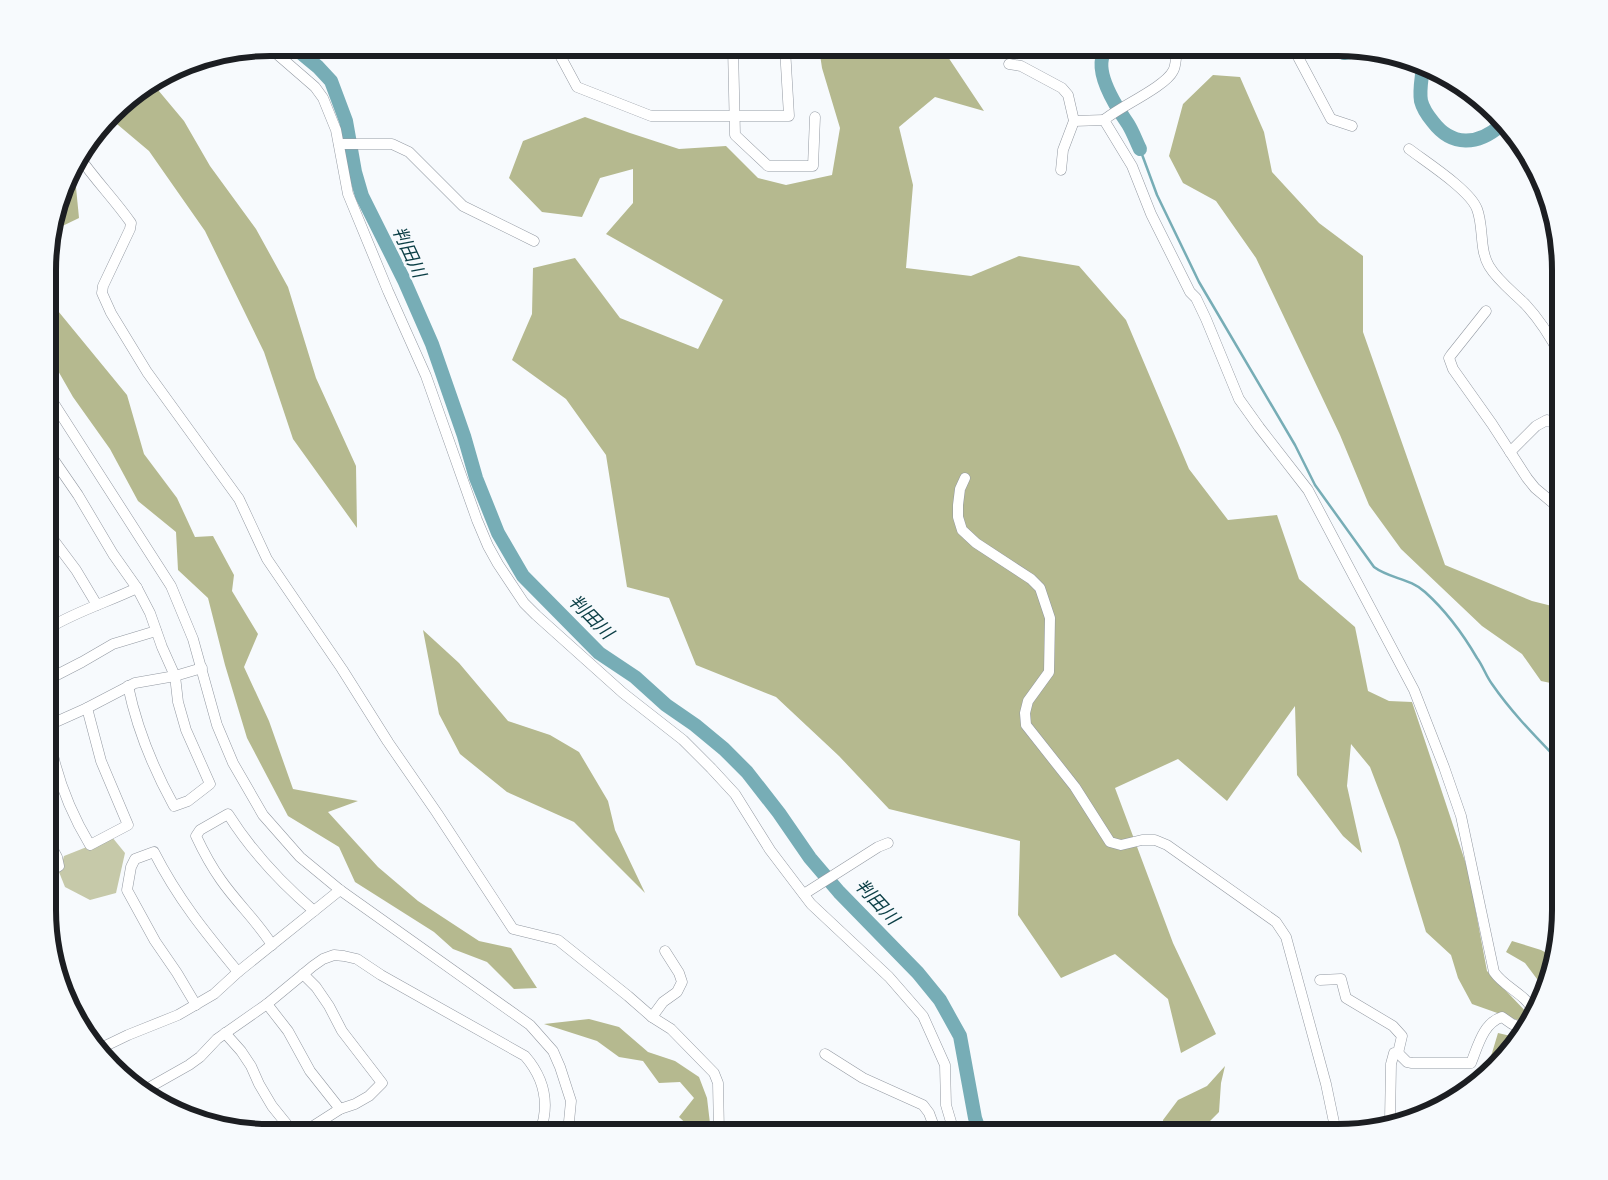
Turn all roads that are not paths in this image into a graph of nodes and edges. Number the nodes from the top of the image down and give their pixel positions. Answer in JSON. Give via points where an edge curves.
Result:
{"nodes":[{"id":1,"x":279,"y":56,"type":"edge"},
{"id":2,"x":560,"y":56,"type":"edge"},
{"id":3,"x":733,"y":56,"type":"edge"},
{"id":4,"x":785,"y":56,"type":"edge"},
{"id":5,"x":1177,"y":56,"type":"edge"},
{"id":6,"x":1298,"y":56,"type":"edge"},
{"id":7,"x":1009,"y":64,"type":"dead end"},
{"id":8,"x":734,"y":116,"type":"junction"},
{"id":9,"x":814,"y":117,"type":"dead end"},
{"id":10,"x":1074,"y":120,"type":"junction"},
{"id":11,"x":1104,"y":120,"type":"junction"},
{"id":12,"x":1352,"y":126,"type":"dead end"},
{"id":13,"x":341,"y":144,"type":"junction"},
{"id":14,"x":1409,"y":149,"type":"dead end"},
{"id":15,"x":84,"y":164,"type":"edge"},
{"id":16,"x":1061,"y":170,"type":"dead end"},
{"id":17,"x":534,"y":241,"type":"dead end"},
{"id":18,"x":1486,"y":310,"type":"dead end"},
{"id":19,"x":1552,"y":341,"type":"edge"},
{"id":20,"x":56,"y":407,"type":"edge"},
{"id":21,"x":1552,"y":423,"type":"edge"},
{"id":22,"x":1510,"y":452,"type":"junction"},
{"id":23,"x":56,"y":463,"type":"edge"},
{"id":24,"x":964,"y":478,"type":"dead end"},
{"id":25,"x":1552,"y":502,"type":"edge"},
{"id":26,"x":56,"y":543,"type":"edge"},
{"id":27,"x":137,"y":588,"type":"junction"},
{"id":28,"x":97,"y":605,"type":"junction"},
{"id":29,"x":56,"y":624,"type":"edge"},
{"id":30,"x":156,"y":630,"type":"junction"},
{"id":31,"x":202,"y":668,"type":"junction"},
{"id":32,"x":56,"y":675,"type":"edge"},
{"id":33,"x":175,"y":676,"type":"junction"},
{"id":34,"x":128,"y":686,"type":"junction"},
{"id":35,"x":87,"y":708,"type":"junction"},
{"id":36,"x":56,"y":722,"type":"edge"},
{"id":37,"x":56,"y":762,"type":"edge"},
{"id":38,"x":888,"y":843,"type":"dead end"},
{"id":39,"x":56,"y":855,"type":"edge"},
{"id":40,"x":56,"y":868,"type":"edge"},
{"id":41,"x":340,"y":890,"type":"junction"},
{"id":42,"x":804,"y":894,"type":"junction"},
{"id":43,"x":314,"y":911,"type":"junction"},
{"id":44,"x":272,"y":945,"type":"junction"},
{"id":45,"x":665,"y":951,"type":"dead end"},
{"id":46,"x":238,"y":972,"type":"junction"},
{"id":47,"x":303,"y":974,"type":"junction"},
{"id":48,"x":1320,"y":980,"type":"dead end"},
{"id":49,"x":266,"y":1004,"type":"junction"},
{"id":50,"x":196,"y":1005,"type":"junction"},
{"id":51,"x":1529,"y":1006,"type":"edge"},
{"id":52,"x":652,"y":1017,"type":"junction"},
{"id":53,"x":1518,"y":1026,"type":"edge"},
{"id":54,"x":225,"y":1033,"type":"junction"},
{"id":55,"x":105,"y":1046,"type":"edge"},
{"id":56,"x":1398,"y":1053,"type":"junction"},
{"id":57,"x":825,"y":1054,"type":"dead end"},
{"id":58,"x":150,"y":1087,"type":"edge"},
{"id":59,"x":340,"y":1109,"type":"junction"},
{"id":60,"x":1390,"y":1117,"type":"edge"},
{"id":61,"x":287,"y":1124,"type":"edge"},
{"id":62,"x":317,"y":1124,"type":"edge"},
{"id":63,"x":543,"y":1124,"type":"edge"},
{"id":64,"x":569,"y":1124,"type":"edge"},
{"id":65,"x":719,"y":1124,"type":"edge"},
{"id":66,"x":933,"y":1124,"type":"edge"},
{"id":67,"x":952,"y":1124,"type":"edge"},
{"id":68,"x":1334,"y":1124,"type":"edge"}],
"edges":[{"from":1,"to":13,"type":"street","via":[[323,98]]},
{"from":2,"to":8,"type":"street","via":[[576,87],[651,116]]},
{"from":3,"to":8,"type":"street"},
{"from":4,"to":8,"type":"street","via":[[789,116]]},
{"from":5,"to":11,"type":"street","via":[[1174,71],[1167,78]]},
{"from":6,"to":12,"type":"street","via":[[1331,119]]},
{"from":7,"to":10,"type":"street","via":[[1021,66],[1062,88],[1068,95]]},
{"from":8,"to":9,"type":"street","via":[[735,136],[768,166],[813,166]]},
{"from":10,"to":11,"type":"street"},
{"from":10,"to":16,"type":"street"},
{"from":11,"to":51,"type":"street","via":[[1132,166],[1151,214],[1196,298],[1239,399],[1308,490],[1414,690],[1461,816],[1494,972]]},
{"from":13,"to":17,"type":"street","via":[[392,144],[409,152],[463,206]]},
{"from":13,"to":42,"type":"street","via":[[348,194],[426,376],[477,520],[498,564],[536,615],[603,676],[683,740],[735,794],[770,850]]},
{"from":14,"to":19,"type":"street","via":[[1474,202],[1488,264],[1496,277],[1542,323]]},
{"from":15,"to":52,"type":"street","via":[[131,223],[103,286],[102,293],[111,313],[147,372],[239,499],[267,559],[513,930],[558,940]]},
{"from":18,"to":22,"type":"street","via":[[1449,358],[1453,369]]},
{"from":20,"to":31,"type":"street","via":[[171,586]]},
{"from":21,"to":22,"type":"street","via":[[1547,420],[1536,426]]},
{"from":22,"to":25,"type":"street","via":[[1535,488]]},
{"from":23,"to":27,"type":"street"},
{"from":24,"to":68,"type":"street","via":[[958,505],[962,530],[1040,588],[1050,618],[1049,672],[1028,701],[1026,725],[1075,787],[1110,842],[1121,845],[1155,840],[1167,845],[1276,922],[1283,931]]},
{"from":26,"to":28,"type":"street"},
{"from":27,"to":28,"type":"street"},
{"from":27,"to":30,"type":"street"},
{"from":28,"to":29,"type":"street"},
{"from":30,"to":32,"type":"street","via":[[113,644]]},
{"from":30,"to":33,"type":"street"},
{"from":31,"to":33,"type":"street"},
{"from":31,"to":41,"type":"street","via":[[217,725],[233,763],[263,815],[300,857]]},
{"from":33,"to":34,"type":"street"},
{"from":33,"to":34,"type":"street","via":[[186,730],[210,784],[188,801],[174,806],[143,739]]},
{"from":34,"to":35,"type":"street"},
{"from":35,"to":36,"type":"street"},
{"from":35,"to":37,"type":"street","via":[[101,761],[128,825],[90,845],[64,791]]},
{"from":38,"to":42,"type":"street"},
{"from":39,"to":40,"type":"street","via":[[59,866]]},
{"from":41,"to":43,"type":"street"},
{"from":41,"to":64,"type":"street","via":[[530,1025],[553,1051],[560,1067],[571,1101]]},
{"from":42,"to":67,"type":"street","via":[[888,977],[922,1016],[945,1065],[944,1091]]},
{"from":43,"to":44,"type":"street"},
{"from":43,"to":44,"type":"street","via":[[274,874],[243,838],[228,814],[200,830],[196,836],[206,857]]},
{"from":44,"to":46,"type":"street"},
{"from":45,"to":52,"type":"street","via":[[682,982],[677,992],[663,1002]]},
{"from":46,"to":50,"type":"street"},
{"from":46,"to":50,"type":"street","via":[[193,917],[154,852],[135,859],[127,890]]},
{"from":47,"to":49,"type":"street"},
{"from":47,"to":59,"type":"street","via":[[316,987],[342,1031],[382,1084],[369,1096]]},
{"from":47,"to":63,"type":"street","via":[[334,955],[357,959],[525,1056],[544,1091],[546,1105]]},
{"from":48,"to":56,"type":"street","via":[[1341,979],[1346,998],[1393,1026],[1402,1036]]},
{"from":49,"to":54,"type":"street"},
{"from":49,"to":59,"type":"street","via":[[288,1031],[310,1071]]},
{"from":50,"to":55,"type":"street"},
{"from":52,"to":65,"type":"street","via":[[671,1030],[714,1073],[718,1083]]},
{"from":53,"to":56,"type":"street","via":[[1502,1017],[1493,1020],[1471,1063],[1412,1063]]},
{"from":54,"to":58,"type":"street","via":[[190,1065]]},
{"from":54,"to":61,"type":"street","via":[[246,1058],[272,1106]]},
{"from":56,"to":60,"type":"street","via":[[1394,1054],[1391,1064]]},
{"from":57,"to":66,"type":"street","via":[[862,1078],[922,1105],[930,1113]]},
{"from":59,"to":62,"type":"street"}]}
